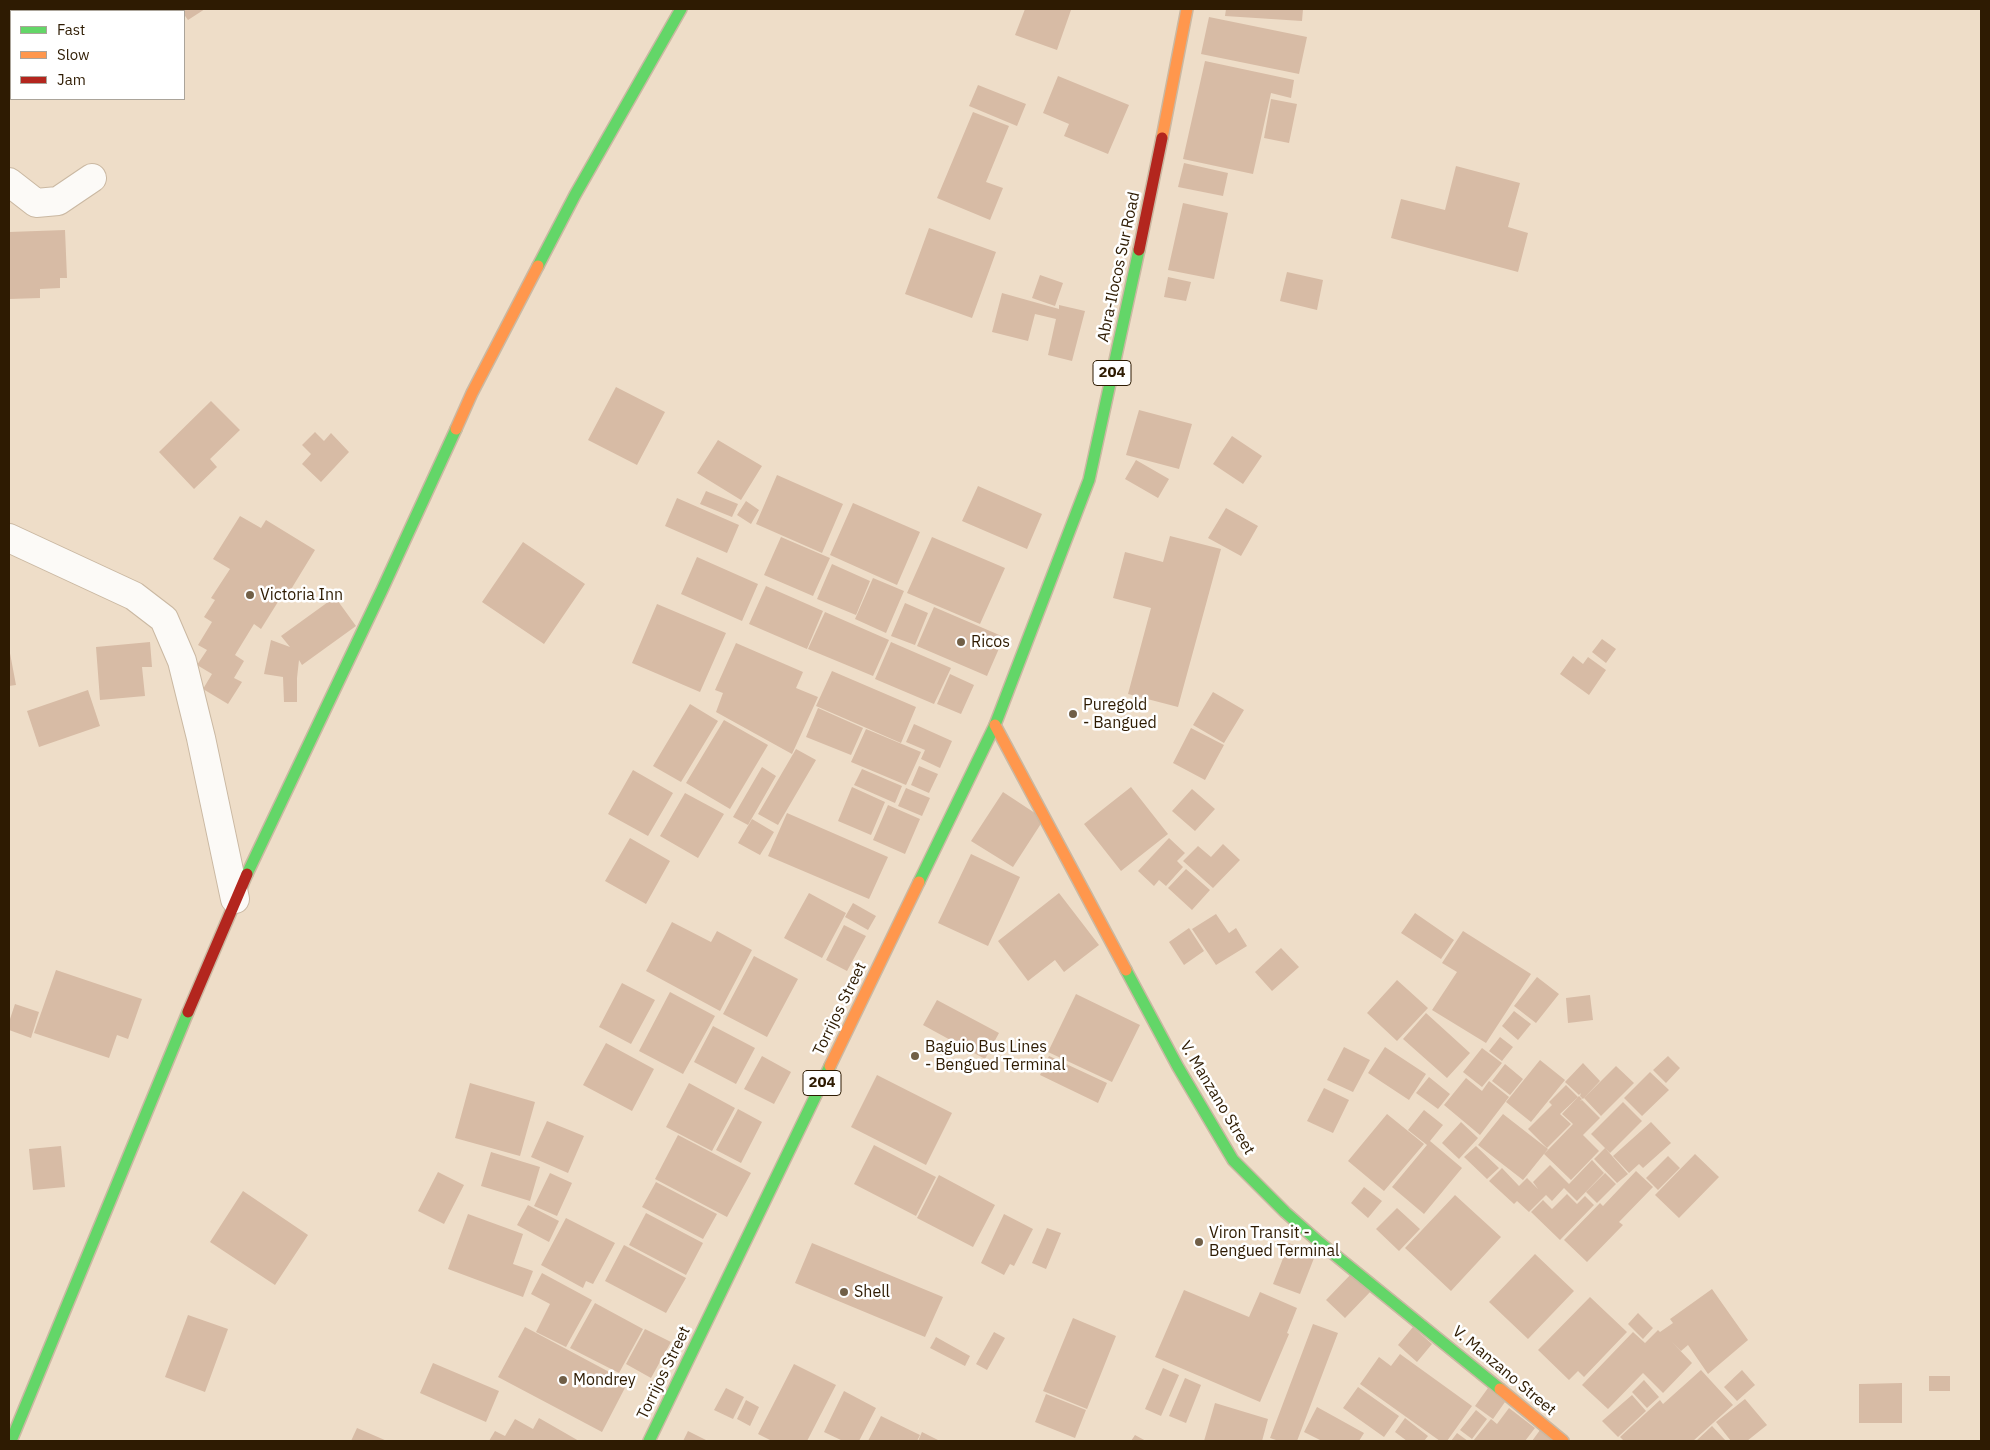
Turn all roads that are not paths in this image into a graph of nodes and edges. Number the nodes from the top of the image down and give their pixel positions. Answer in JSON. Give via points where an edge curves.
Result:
{"nodes":[{"id":1,"x":681,"y":9,"type":"edge"},
{"id":2,"x":1187,"y":9,"type":"edge"},
{"id":3,"x":92,"y":178,"type":"dead end"},
{"id":4,"x":9,"y":182,"type":"edge"},
{"id":5,"x":9,"y":538,"type":"edge"},
{"id":6,"x":995,"y":725,"type":"junction"},
{"id":7,"x":236,"y":900,"type":"junction"},
{"id":8,"x":11,"y":1441,"type":"edge"},
{"id":9,"x":649,"y":1441,"type":"edge"},
{"id":10,"x":1563,"y":1441,"type":"edge"}],
"edges":[{"from":1,"to":7,"type":"street","via":[[575,195],[472,392]]},
{"from":2,"to":6,"type":"street","name":"Abra-Ilocos Sur Road","number":"204","via":[[1153,187],[1089,480]]},
{"from":3,"to":4,"type":"street","via":[[58,201],[36,203]]},
{"from":5,"to":7,"type":"street","via":[[134,596],[164,619],[182,661]]},
{"from":6,"to":9,"type":"street","name":"Torrijos Street","number":"204"},
{"from":6,"to":10,"type":"street","name":"V. Manzano Street","via":[[1178,1067],[1233,1160],[1319,1242]]},
{"from":7,"to":8,"type":"street"}]}
